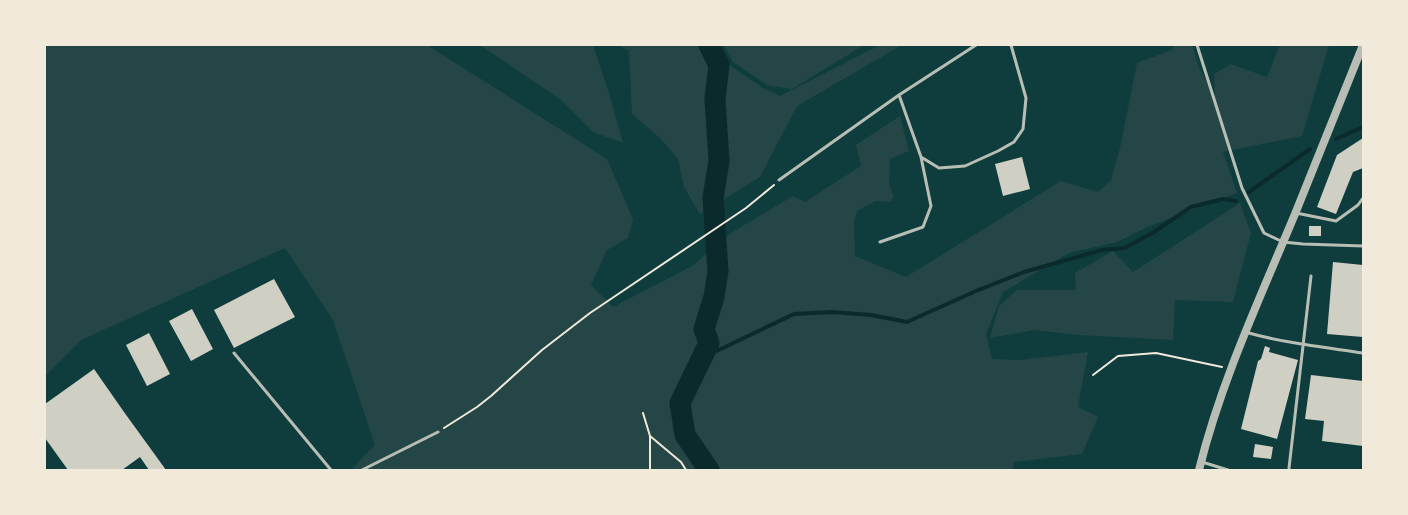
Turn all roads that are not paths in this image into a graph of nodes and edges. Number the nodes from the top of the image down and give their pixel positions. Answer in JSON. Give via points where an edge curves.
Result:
{"nodes":[{"id":1,"x":976,"y":45,"type":"edge"},
{"id":2,"x":1011,"y":45,"type":"edge"},
{"id":3,"x":1197,"y":45,"type":"edge"},
{"id":4,"x":1363,"y":45,"type":"edge"},
{"id":5,"x":899,"y":95,"type":"junction"},
{"id":6,"x":921,"y":157,"type":"junction"},
{"id":7,"x":779,"y":180,"type":"road end"},
{"id":8,"x":1363,"y":198,"type":"edge"},
{"id":9,"x":1295,"y":213,"type":"junction"},
{"id":10,"x":880,"y":242,"type":"dead end"},
{"id":11,"x":1283,"y":242,"type":"junction"},
{"id":12,"x":1363,"y":246,"type":"edge"},
{"id":13,"x":1311,"y":276,"type":"dead end"},
{"id":14,"x":1245,"y":332,"type":"junction"},
{"id":15,"x":1304,"y":345,"type":"junction"},
{"id":16,"x":234,"y":353,"type":"dead end"},
{"id":17,"x":1363,"y":353,"type":"edge"},
{"id":18,"x":438,"y":432,"type":"road end"},
{"id":19,"x":1201,"y":462,"type":"junction"},
{"id":20,"x":1289,"y":468,"type":"dead end"},
{"id":21,"x":331,"y":470,"type":"edge"},
{"id":22,"x":362,"y":470,"type":"edge"},
{"id":23,"x":1199,"y":470,"type":"edge"},
{"id":24,"x":1228,"y":470,"type":"edge"}],
"edges":[{"from":1,"to":5,"type":"lane"},
{"from":2,"to":6,"type":"lane","via":[[1026,98],[1022,129],[1014,142],[966,166],[939,168]]},
{"from":3,"to":11,"type":"lane","via":[[1242,188],[1264,233]]},
{"from":4,"to":9,"type":"street"},
{"from":5,"to":6,"type":"lane"},
{"from":5,"to":7,"type":"lane"},
{"from":6,"to":10,"type":"lane","via":[[931,206],[923,227]]},
{"from":8,"to":9,"type":"lane","via":[[1336,221]]},
{"from":9,"to":11,"type":"street"},
{"from":11,"to":12,"type":"lane"},
{"from":11,"to":14,"type":"street"},
{"from":13,"to":15,"type":"lane"},
{"from":14,"to":15,"type":"lane"},
{"from":14,"to":19,"type":"street"},
{"from":15,"to":17,"type":"lane"},
{"from":15,"to":20,"type":"lane"},
{"from":16,"to":21,"type":"lane"},
{"from":18,"to":22,"type":"lane"},
{"from":19,"to":23,"type":"street"},
{"from":19,"to":24,"type":"lane"}]}
